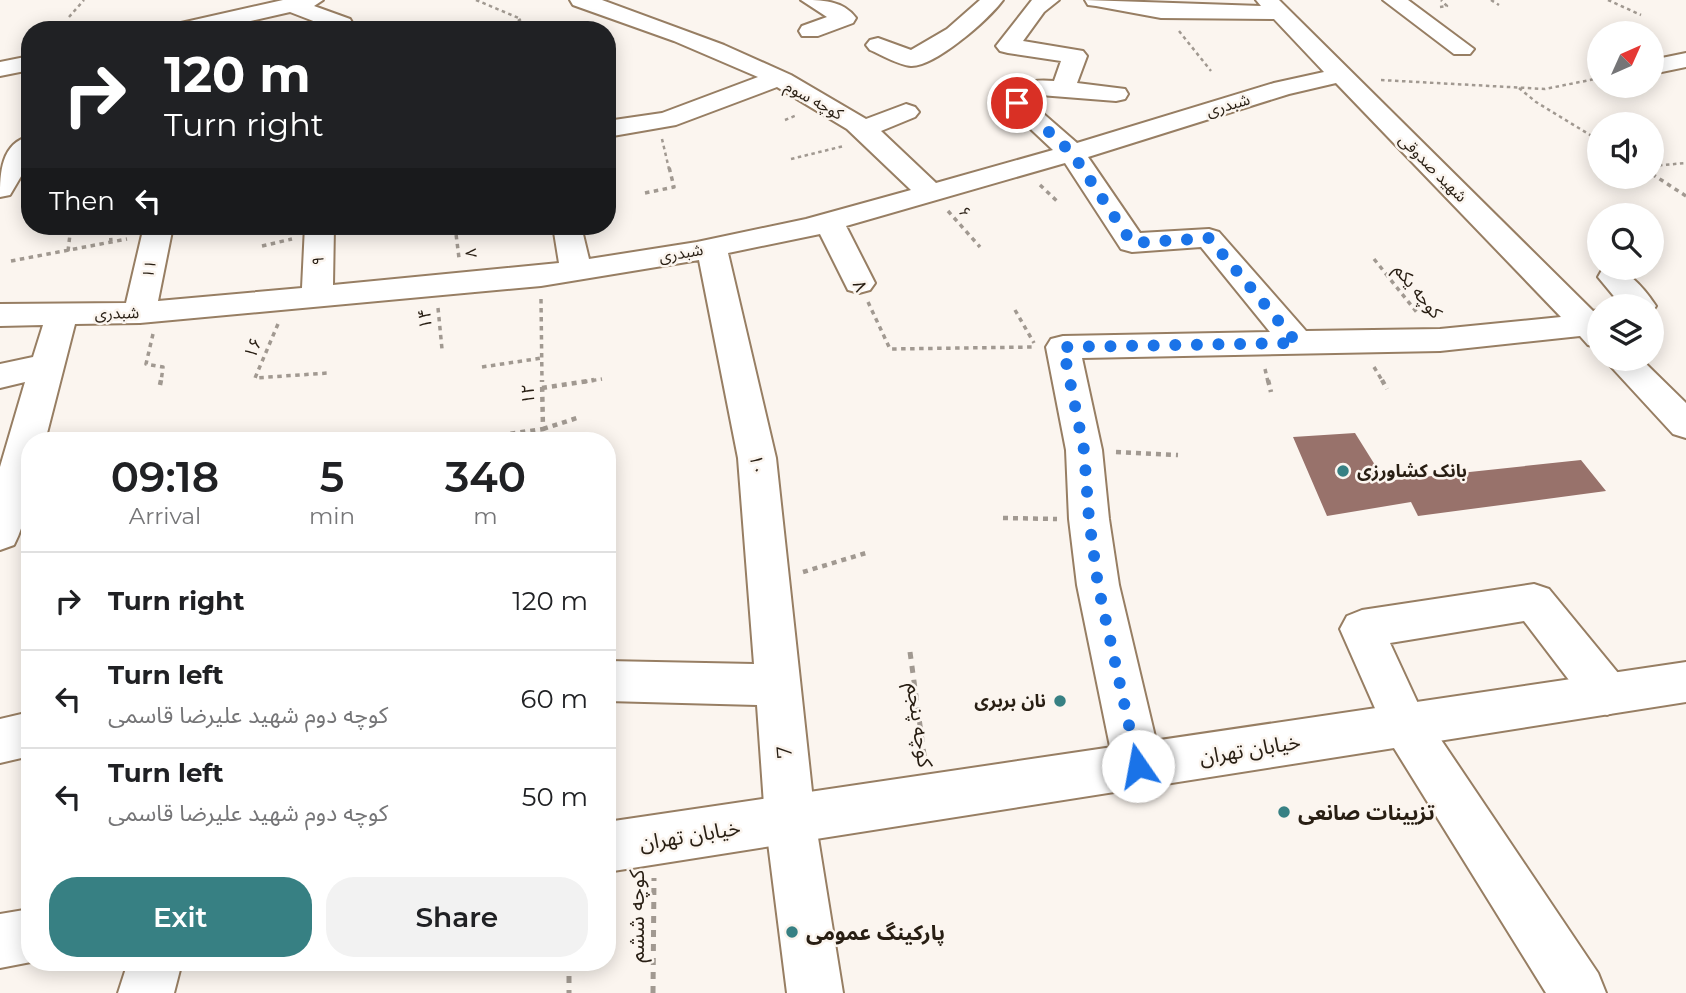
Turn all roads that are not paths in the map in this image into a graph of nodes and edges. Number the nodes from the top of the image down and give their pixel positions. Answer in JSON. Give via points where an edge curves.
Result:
{"nodes":[{"id":1,"x":581,"y":0,"type":"edge"},
{"id":2,"x":812,"y":0,"type":"edge"},
{"id":3,"x":992,"y":0,"type":"edge"},
{"id":4,"x":1048,"y":0,"type":"edge"},
{"id":5,"x":1096,"y":0,"type":"edge"},
{"id":6,"x":1394,"y":0,"type":"edge"},
{"id":7,"x":302,"y":2,"type":"edge"},
{"id":8,"x":656,"y":5,"type":"dead end"},
{"id":9,"x":1273,"y":7,"type":"edge"},
{"id":10,"x":177,"y":20,"type":"edge"},
{"id":11,"x":637,"y":20,"type":"junction"},
{"id":12,"x":337,"y":21,"type":"edge"},
{"id":13,"x":810,"y":31,"type":"dead end"},
{"id":14,"x":878,"y":45,"type":"dead end"},
{"id":15,"x":1462,"y":49,"type":"dead end"},
{"id":16,"x":1686,"y":60,"type":"edge"},
{"id":17,"x":21,"y":64,"type":"edge"},
{"id":18,"x":1664,"y":65,"type":"edge"},
{"id":19,"x":0,"y":69,"type":"edge"},
{"id":20,"x":1343,"y":77,"type":"junction"},
{"id":21,"x":775,"y":79,"type":"junction"},
{"id":22,"x":1006,"y":81,"type":"dead end"},
{"id":23,"x":1035,"y":86,"type":"junction"},
{"id":24,"x":1062,"y":91,"type":"junction"},
{"id":25,"x":1116,"y":94,"type":"dead end"},
{"id":26,"x":906,"y":111,"type":"dead end"},
{"id":27,"x":616,"y":128,"type":"edge"},
{"id":28,"x":868,"y":134,"type":"junction"},
{"id":29,"x":21,"y":153,"type":"edge"},
{"id":30,"x":1072,"y":153,"type":"junction"},
{"id":31,"x":0,"y":189,"type":"edge"},
{"id":32,"x":931,"y":193,"type":"junction"},
{"id":33,"x":829,"y":222,"type":"junction"},
{"id":34,"x":157,"y":235,"type":"edge"},
{"id":35,"x":317,"y":235,"type":"edge"},
{"id":36,"x":569,"y":235,"type":"edge"},
{"id":37,"x":712,"y":248,"type":"junction"},
{"id":38,"x":576,"y":271,"type":"junction"},
{"id":39,"x":1617,"y":280,"type":"edge"},
{"id":40,"x":859,"y":283,"type":"road end"},
{"id":41,"x":1634,"y":294,"type":"edge"},
{"id":42,"x":303,"y":298,"type":"junction"},
{"id":43,"x":150,"y":312,"type":"junction"},
{"id":44,"x":0,"y":314,"type":"edge"},
{"id":45,"x":62,"y":314,"type":"junction"},
{"id":46,"x":1587,"y":319,"type":"edge"},
{"id":47,"x":1587,"y":328,"type":"edge"},
{"id":48,"x":1297,"y":343,"type":"junction"},
{"id":49,"x":47,"y":366,"type":"junction"},
{"id":50,"x":1633,"y":371,"type":"edge"},
{"id":51,"x":0,"y":376,"type":"edge"},
{"id":52,"x":1686,"y":425,"type":"edge"},
{"id":53,"x":24,"y":432,"type":"edge"},
{"id":54,"x":21,"y":441,"type":"edge"},
{"id":55,"x":8,"y":479,"type":"edge"},
{"id":56,"x":0,"y":534,"type":"edge"},
{"id":57,"x":616,"y":681,"type":"edge"},
{"id":58,"x":1686,"y":681,"type":"edge"},
{"id":59,"x":778,"y":685,"type":"junction"},
{"id":60,"x":1607,"y":694,"type":"junction"},
{"id":61,"x":1405,"y":725,"type":"junction"},
{"id":62,"x":21,"y":736,"type":"edge"},
{"id":63,"x":0,"y":741,"type":"edge"},
{"id":64,"x":1138,"y":766,"type":"junction"},
{"id":65,"x":790,"y":819,"type":"junction"},
{"id":66,"x":616,"y":846,"type":"edge"},
{"id":67,"x":21,"y":938,"type":"edge"},
{"id":68,"x":0,"y":941,"type":"edge"},
{"id":69,"x":152,"y":971,"type":"edge"},
{"id":70,"x":146,"y":993,"type":"edge"},
{"id":71,"x":815,"y":993,"type":"edge"},
{"id":72,"x":1578,"y":993,"type":"edge"}],
"edges":[{"from":1,"to":11,"type":"street","name":"کوچه سوم"},
{"from":2,"to":13,"type":"street","via":[[845,18]]},
{"from":3,"to":14,"type":"street","via":[[973,23],[912,59]]},
{"from":4,"to":24,"type":"street","via":[[1036,7],[1008,46],[1074,56]]},
{"from":5,"to":9,"type":"street","via":[[1170,11]]},
{"from":6,"to":15,"type":"street"},
{"from":7,"to":10,"type":"street"},
{"from":7,"to":12,"type":"street"},
{"from":8,"to":11,"type":"street","via":[[663,9]]},
{"from":9,"to":20,"type":"street","name":"شهید صدوقی"},
{"from":11,"to":21,"type":"street","name":"کوچه سوم"},
{"from":16,"to":18,"type":"street"},
{"from":17,"to":19,"type":"street"},
{"from":20,"to":30,"type":"street","name":"شبدری","via":[[1283,88]]},
{"from":20,"to":46,"type":"street","name":"شهید صدوقی"},
{"from":21,"to":27,"type":"street","via":[[667,121]]},
{"from":21,"to":28,"type":"street","name":"کوچه سوم","via":[[842,114]]},
{"from":22,"to":23,"type":"street"},
{"from":23,"to":24,"type":"street"},
{"from":23,"to":30,"type":"street","via":[[1017,103]]},
{"from":24,"to":25,"type":"street"},
{"from":26,"to":28,"type":"street"},
{"from":28,"to":32,"type":"street","name":"کوچه سوم"},
{"from":29,"to":31,"type":"street"},
{"from":30,"to":32,"type":"street","name":"شبدری"},
{"from":30,"to":48,"type":"street","via":[[1132,243],[1209,238]]},
{"from":32,"to":33,"type":"street","name":"شبدری"},
{"from":33,"to":37,"type":"street","name":"شبدری"},
{"from":33,"to":40,"type":"street","name":"۸"},
{"from":34,"to":43,"type":"street","name":"۱۱"},
{"from":35,"to":42,"type":"street","name":"۹"},
{"from":36,"to":38,"type":"street"},
{"from":37,"to":38,"type":"street","name":"شبدری"},
{"from":37,"to":59,"type":"street","name":"۱۰","via":[[758,458]]},
{"from":38,"to":42,"type":"street","name":"شبدری"},
{"from":39,"to":41,"type":"street"},
{"from":42,"to":43,"type":"street","name":"شبدری"},
{"from":43,"to":45,"type":"street","name":"شبدری"},
{"from":44,"to":45,"type":"street","name":"شبدری"},
{"from":45,"to":49,"type":"street"},
{"from":47,"to":48,"type":"street","via":[[1440,341]]},
{"from":48,"to":64,"type":"street","via":[[1063,347],[1084,450],[1098,585]]},
{"from":49,"to":51,"type":"street"},
{"from":49,"to":53,"type":"street"},
{"from":50,"to":52,"type":"street"},
{"from":54,"to":55,"type":"street"},
{"from":55,"to":56,"type":"street"},
{"from":57,"to":59,"type":"street"},
{"from":58,"to":60,"type":"street","name":"خیابان تهران"},
{"from":59,"to":65,"type":"street","name":"7"},
{"from":60,"to":61,"type":"street","name":"خیابان تهران"},
{"from":60,"to":61,"type":"street","via":[[1534,601],[1362,629]]},
{"from":61,"to":64,"type":"street","name":"خیابان تهران"},
{"from":61,"to":72,"type":"street"},
{"from":62,"to":63,"type":"street"},
{"from":64,"to":65,"type":"street","name":"خیابان تهران"},
{"from":65,"to":66,"type":"street","name":"خیابان تهران"},
{"from":65,"to":71,"type":"street","name":"7"},
{"from":67,"to":68,"type":"street"},
{"from":69,"to":70,"type":"street"}]}
